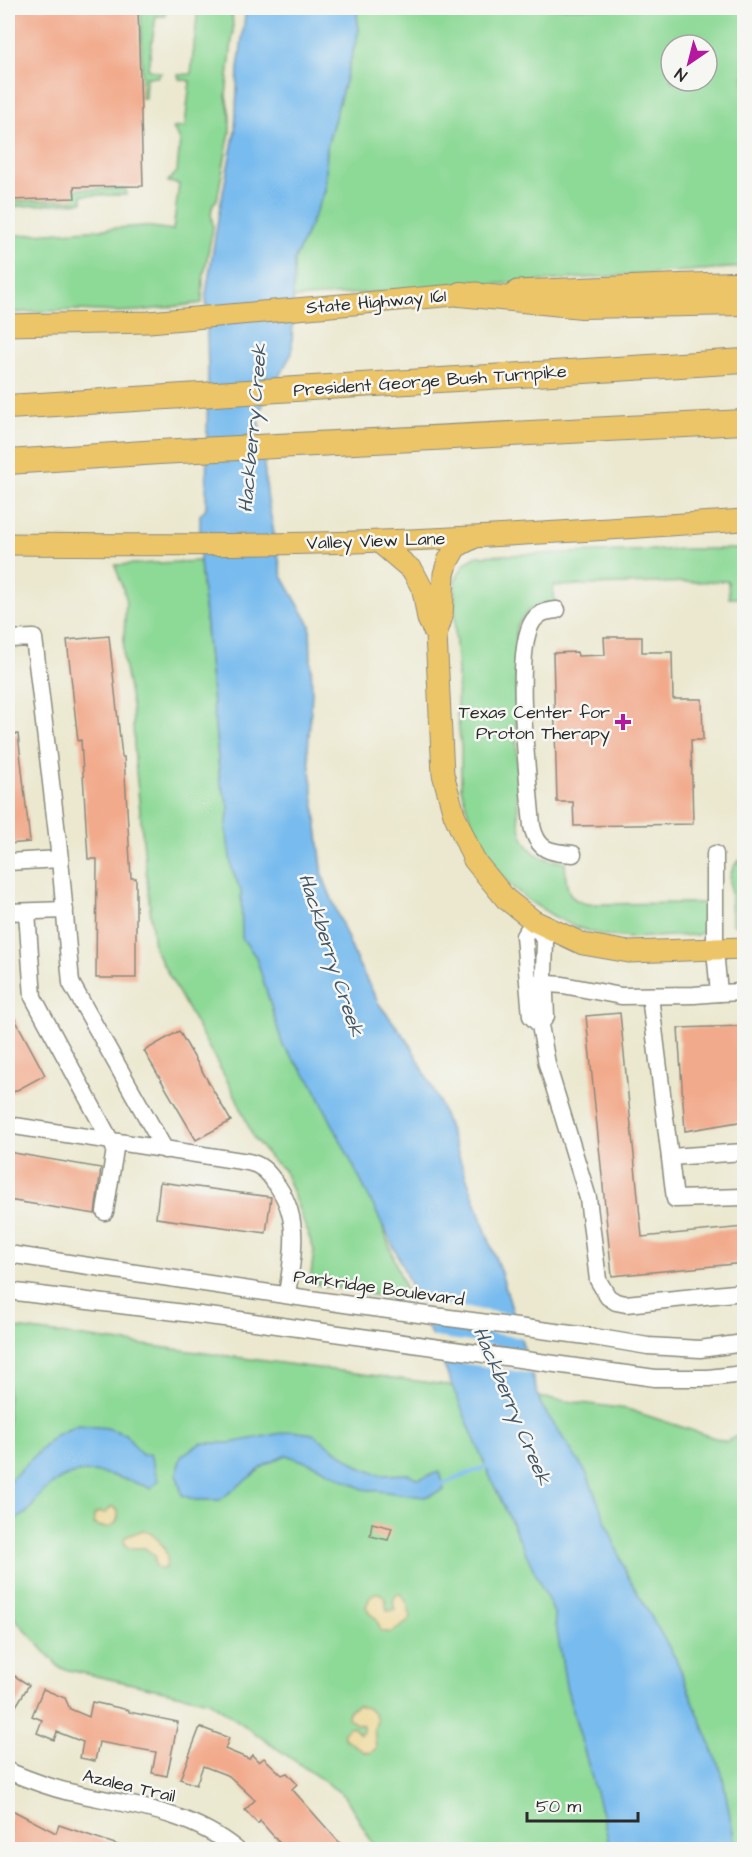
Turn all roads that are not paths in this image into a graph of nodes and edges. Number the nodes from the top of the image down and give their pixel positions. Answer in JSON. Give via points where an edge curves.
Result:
{"nodes":[{"id":1,"x":744,"y":282,"type":"edge"},
{"id":2,"x":460,"y":294,"type":"junction"},
{"id":3,"x":744,"y":303,"type":"edge"},
{"id":4,"x":8,"y":325,"type":"edge"},
{"id":5,"x":744,"y":361,"type":"edge"},
{"id":6,"x":8,"y":407,"type":"edge"},
{"id":7,"x":736,"y":422,"type":"edge"},
{"id":8,"x":8,"y":462,"type":"edge"},
{"id":9,"x":744,"y":520,"type":"edge"},
{"id":10,"x":474,"y":538,"type":"junction"},
{"id":11,"x":379,"y":542,"type":"junction"},
{"id":12,"x":8,"y":544,"type":"edge"},
{"id":13,"x":557,"y":610,"type":"dead end"},
{"id":14,"x":436,"y":635,"type":"junction"},
{"id":15,"x":8,"y":639,"type":"edge"},
{"id":16,"x":573,"y":854,"type":"dead end"},
{"id":17,"x":715,"y":854,"type":"dead end"},
{"id":18,"x":60,"y":859,"type":"junction"},
{"id":19,"x":8,"y":862,"type":"edge"},
{"id":20,"x":65,"y":910,"type":"junction"},
{"id":21,"x":8,"y":912,"type":"edge"},
{"id":22,"x":27,"y":912,"type":"junction"},
{"id":23,"x":534,"y":921,"type":"junction"},
{"id":24,"x":744,"y":948,"type":"edge"},
{"id":25,"x":715,"y":950,"type":"junction"},
{"id":26,"x":536,"y":983,"type":"junction"},
{"id":27,"x":719,"y":993,"type":"junction"},
{"id":28,"x":744,"y":993,"type":"edge"},
{"id":29,"x":650,"y":996,"type":"junction"},
{"id":30,"x":8,"y":1125,"type":"edge"},
{"id":31,"x":112,"y":1142,"type":"junction"},
{"id":32,"x":165,"y":1150,"type":"junction"},
{"id":33,"x":744,"y":1152,"type":"edge"},
{"id":34,"x":670,"y":1157,"type":"junction"},
{"id":35,"x":744,"y":1197,"type":"edge"},
{"id":36,"x":105,"y":1212,"type":"dead end"},
{"id":37,"x":8,"y":1254,"type":"edge"},
{"id":38,"x":8,"y":1291,"type":"edge"},
{"id":39,"x":744,"y":1293,"type":"edge"},
{"id":40,"x":287,"y":1294,"type":"junction"},
{"id":41,"x":744,"y":1343,"type":"edge"},
{"id":42,"x":744,"y":1374,"type":"edge"},
{"id":43,"x":8,"y":1771,"type":"edge"},
{"id":44,"x":237,"y":1850,"type":"edge"}],
"edges":[{"from":1,"to":2,"type":"main road","name":"State Highway 161"},
{"from":2,"to":3,"type":"highway","via":[[582,306]]},
{"from":2,"to":4,"type":"main road","name":"State Highway 161","via":[[149,321]]},
{"from":5,"to":6,"type":"highway","name":"President George Bush Turnpike"},
{"from":7,"to":8,"type":"highway"},
{"from":9,"to":10,"type":"main road","name":"Valley View Lane"},
{"from":10,"to":11,"type":"main road","name":"Valley View Lane"},
{"from":10,"to":14,"type":"main road","via":[[456,548],[448,561]]},
{"from":11,"to":12,"type":"main road","name":"Valley View Lane"},
{"from":11,"to":14,"type":"main road","via":[[413,571]]},
{"from":13,"to":16,"type":"street","via":[[543,612],[527,633],[525,738],[535,840],[557,853]]},
{"from":14,"to":23,"type":"main road","via":[[443,774],[454,814],[474,860],[506,899]]},
{"from":15,"to":18,"type":"street","via":[[33,638]]},
{"from":17,"to":25,"type":"street"},
{"from":18,"to":19,"type":"street"},
{"from":18,"to":20,"type":"street"},
{"from":20,"to":22,"type":"street"},
{"from":20,"to":32,"type":"street","via":[[72,983]]},
{"from":21,"to":22,"type":"street"},
{"from":22,"to":31,"type":"street","via":[[33,998]]},
{"from":23,"to":25,"type":"main road","via":[[584,944],[629,952]]},
{"from":23,"to":26,"type":"street","via":[[545,942]]},
{"from":24,"to":25,"type":"main road"},
{"from":25,"to":27,"type":"street"},
{"from":26,"to":29,"type":"street","via":[[621,996]]},
{"from":26,"to":39,"type":"street","via":[[546,1016],[540,1025],[547,1064],[588,1198],[598,1280],[608,1297],[626,1304]]},
{"from":27,"to":28,"type":"street"},
{"from":27,"to":29,"type":"street"},
{"from":29,"to":34,"type":"street"},
{"from":30,"to":31,"type":"street"},
{"from":31,"to":32,"type":"street"},
{"from":31,"to":36,"type":"street","via":[[115,1149]]},
{"from":32,"to":40,"type":"street","via":[[255,1163],[268,1173],[285,1199],[292,1221],[294,1248]]},
{"from":33,"to":34,"type":"street"},
{"from":34,"to":35,"type":"street","via":[[675,1200]]},
{"from":37,"to":40,"type":"street","name":"Parkridge Boulevard"},
{"from":38,"to":42,"type":"street","via":[[656,1378]]},
{"from":40,"to":41,"type":"street","name":"Parkridge Boulevard","via":[[648,1347],[700,1349]]},
{"from":43,"to":44,"type":"street","name":"Azalea Trail","via":[[66,1791],[134,1804],[194,1822]]}]}
